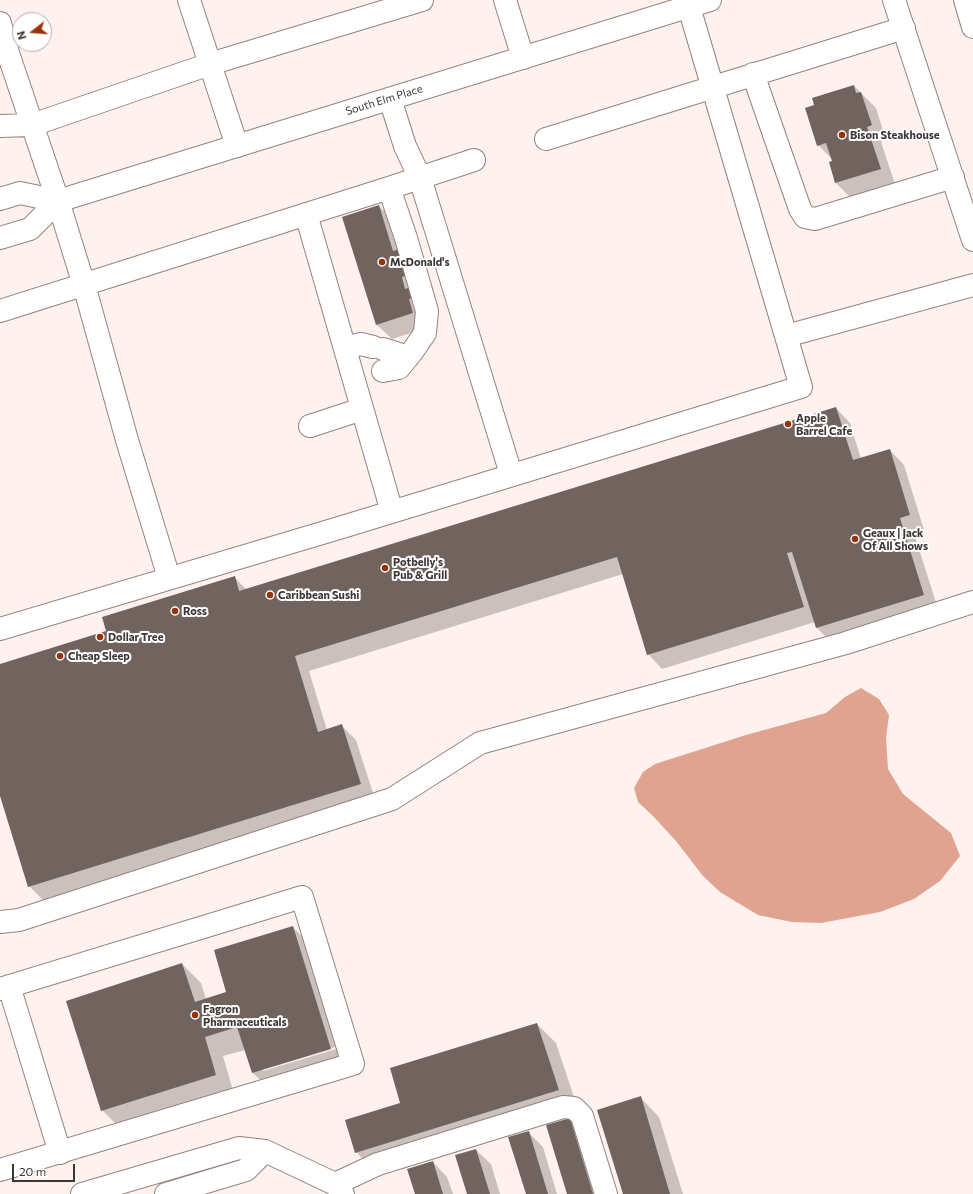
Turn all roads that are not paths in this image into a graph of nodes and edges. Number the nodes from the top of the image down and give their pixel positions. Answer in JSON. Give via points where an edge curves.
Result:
{"nodes":[{"id":1,"x":189,"y":0,"type":"edge"},
{"id":2,"x":422,"y":0,"type":"edge"},
{"id":3,"x":505,"y":0,"type":"edge"},
{"id":4,"x":710,"y":0,"type":"edge"},
{"id":5,"x":894,"y":0,"type":"edge"},
{"id":6,"x":967,"y":1,"type":"edge"},
{"id":7,"x":689,"y":7,"type":"junction"},
{"id":8,"x":0,"y":23,"type":"edge"},
{"id":9,"x":973,"y":27,"type":"edge"},
{"id":10,"x":904,"y":28,"type":"junction"},
{"id":11,"x":4,"y":54,"type":"edge"},
{"id":12,"x":523,"y":58,"type":"junction"},
{"id":13,"x":210,"y":64,"type":"junction"},
{"id":14,"x":753,"y":74,"type":"junction"},
{"id":15,"x":713,"y":87,"type":"junction"},
{"id":16,"x":390,"y":99,"type":"junction"},
{"id":17,"x":32,"y":125,"type":"junction"},
{"id":18,"x":0,"y":126,"type":"edge"},
{"id":19,"x":546,"y":139,"type":"dead end"},
{"id":20,"x":237,"y":146,"type":"junction"},
{"id":21,"x":474,"y":160,"type":"dead end"},
{"id":22,"x":953,"y":177,"type":"junction"},
{"id":23,"x":420,"y":178,"type":"junction"},
{"id":24,"x":389,"y":188,"type":"junction"},
{"id":25,"x":0,"y":199,"type":"edge"},
{"id":26,"x":58,"y":201,"type":"junction"},
{"id":27,"x":306,"y":214,"type":"junction"},
{"id":28,"x":0,"y":238,"type":"edge"},
{"id":29,"x":973,"y":240,"type":"edge"},
{"id":30,"x":84,"y":285,"type":"junction"},
{"id":31,"x":973,"y":285,"type":"edge"},
{"id":32,"x":0,"y":311,"type":"edge"},
{"id":33,"x":786,"y":336,"type":"junction"},
{"id":34,"x":346,"y":346,"type":"junction"},
{"id":35,"x":408,"y":357,"type":"junction"},
{"id":36,"x":362,"y":409,"type":"junction"},
{"id":37,"x":310,"y":426,"type":"dead end"},
{"id":38,"x":511,"y":474,"type":"junction"},
{"id":39,"x":392,"y":512,"type":"junction"},
{"id":40,"x":169,"y":578,"type":"junction"},
{"id":41,"x":973,"y":602,"type":"edge"},
{"id":42,"x":0,"y":630,"type":"edge"},
{"id":43,"x":0,"y":922,"type":"edge"},
{"id":44,"x":5,"y":987,"type":"edge"},
{"id":45,"x":265,"y":1151,"type":"junction"},
{"id":46,"x":60,"y":1152,"type":"junction"},
{"id":47,"x":0,"y":1170,"type":"edge"},
{"id":48,"x":339,"y":1189,"type":"edge"},
{"id":49,"x":88,"y":1193,"type":"edge"},
{"id":50,"x":166,"y":1194,"type":"edge"},
{"id":51,"x":606,"y":1194,"type":"edge"}],
"edges":[{"from":1,"to":13,"type":"main road"},
{"from":2,"to":13,"type":"main road"},
{"from":3,"to":12,"type":"main road"},
{"from":4,"to":7,"type":"main road","name":"South Elm Place"},
{"from":5,"to":10,"type":"main road"},
{"from":6,"to":9,"type":"main road"},
{"from":7,"to":12,"type":"main road","name":"South Elm Place"},
{"from":7,"to":15,"type":"main road"},
{"from":8,"to":11,"type":"main road"},
{"from":10,"to":14,"type":"main road"},
{"from":10,"to":22,"type":"main road"},
{"from":11,"to":17,"type":"main road"},
{"from":12,"to":16,"type":"main road","name":"South Elm Place"},
{"from":13,"to":17,"type":"main road"},
{"from":13,"to":20,"type":"main road"},
{"from":14,"to":15,"type":"main road"},
{"from":14,"to":22,"type":"main road","via":[[805,217],[815,219]]},
{"from":15,"to":19,"type":"main road"},
{"from":15,"to":33,"type":"main road"},
{"from":16,"to":20,"type":"main road","name":"South Elm Place"},
{"from":16,"to":23,"type":"main road","via":[[405,146]]},
{"from":17,"to":18,"type":"main road"},
{"from":17,"to":26,"type":"main road"},
{"from":20,"to":26,"type":"main road","name":"South Elm Place"},
{"from":21,"to":23,"type":"main road"},
{"from":22,"to":29,"type":"main road"},
{"from":23,"to":24,"type":"main road"},
{"from":23,"to":38,"type":"main road"},
{"from":24,"to":27,"type":"main road"},
{"from":24,"to":35,"type":"main road","via":[[427,310],[425,333]]},
{"from":25,"to":26,"type":"main road","name":"South Elm Place","via":[[20,193]]},
{"from":26,"to":28,"type":"main road","name":"South Elm Place","via":[[30,229]]},
{"from":26,"to":30,"type":"main road"},
{"from":27,"to":30,"type":"main road"},
{"from":27,"to":34,"type":"main road"},
{"from":30,"to":32,"type":"main road"},
{"from":30,"to":40,"type":"main road"},
{"from":31,"to":33,"type":"main road"},
{"from":33,"to":38,"type":"main road","via":[[801,386]]},
{"from":34,"to":35,"type":"main road","via":[[361,344]]},
{"from":34,"to":35,"type":"main road","via":[[357,362],[378,370],[399,368]]},
{"from":34,"to":36,"type":"main road"},
{"from":36,"to":37,"type":"main road"},
{"from":36,"to":39,"type":"main road"},
{"from":38,"to":39,"type":"main road"},
{"from":39,"to":40,"type":"main road"},
{"from":40,"to":42,"type":"main road"},
{"from":41,"to":43,"type":"main road","via":[[846,643],[480,743],[392,798],[19,920]]},
{"from":44,"to":46,"type":"main road"},
{"from":44,"to":46,"type":"main road","via":[[302,897],[353,1064]]},
{"from":45,"to":48,"type":"main road"},
{"from":45,"to":49,"type":"main road","via":[[239,1148]]},
{"from":45,"to":50,"type":"main road","via":[[246,1170]]},
{"from":46,"to":47,"type":"main road"},
{"from":48,"to":51,"type":"main road","via":[[378,1164],[563,1107],[574,1108],[582,1116]]}]}
